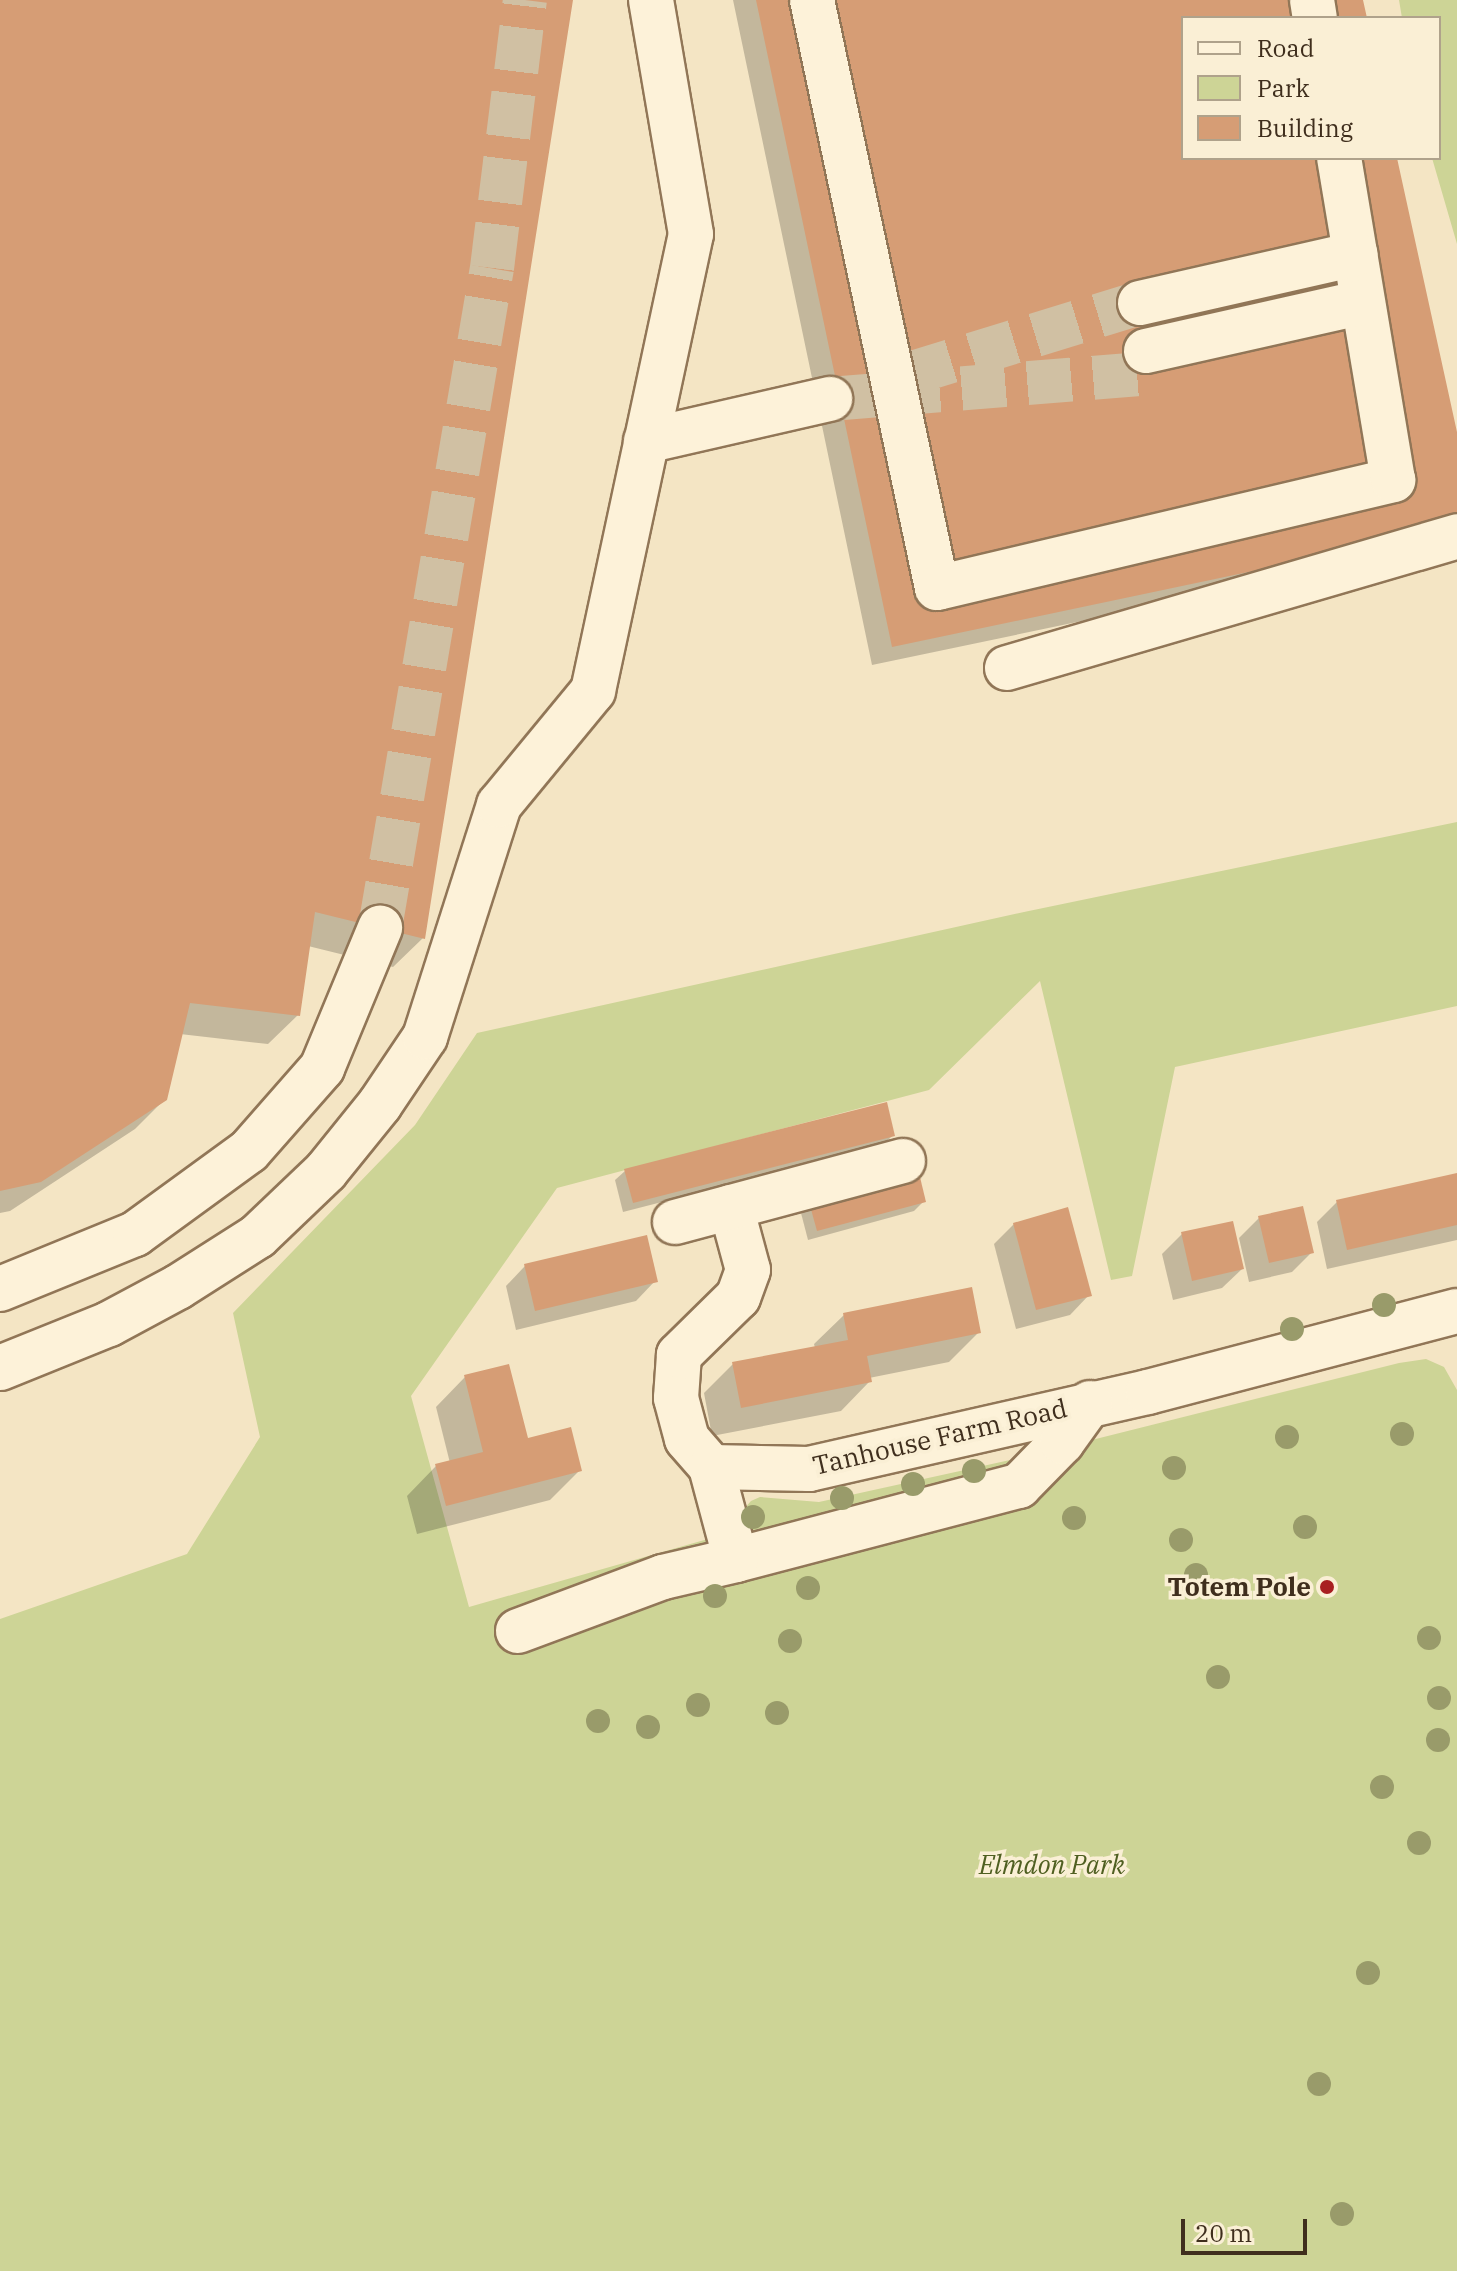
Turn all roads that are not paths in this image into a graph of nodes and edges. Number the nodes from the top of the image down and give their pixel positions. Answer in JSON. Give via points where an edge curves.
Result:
{"nodes":[{"id":1,"x":651,"y":0,"type":"edge"},
{"id":2,"x":812,"y":0,"type":"edge"},
{"id":3,"x":1339,"y":160,"type":"edge"},
{"id":4,"x":1361,"y":291,"type":"junction"},
{"id":5,"x":830,"y":399,"type":"tunnel mouth"},
{"id":6,"x":646,"y":441,"type":"junction"},
{"id":7,"x":1457,"y":536,"type":"edge"},
{"id":8,"x":1007,"y":668,"type":"dead end"},
{"id":9,"x":380,"y":928,"type":"tunnel mouth"},
{"id":10,"x":903,"y":1161,"type":"dead end"},
{"id":11,"x":731,"y":1207,"type":"junction"},
{"id":12,"x":675,"y":1222,"type":"dead end"},
{"id":13,"x":0,"y":1289,"type":"edge"},
{"id":14,"x":1457,"y":1311,"type":"edge"},
{"id":15,"x":0,"y":1368,"type":"edge"},
{"id":16,"x":1090,"y":1403,"type":"junction"},
{"id":17,"x":711,"y":1467,"type":"junction"},
{"id":18,"x":736,"y":1560,"type":"junction"},
{"id":19,"x":518,"y":1631,"type":"dead end"}],
"edges":[{"from":1,"to":6,"type":"street","via":[[691,234]]},
{"from":2,"to":4,"type":"street","via":[[937,588],[1393,480]]},
{"from":3,"to":4,"type":"street"},
{"from":4,"to":4,"type":"street","via":[[1146,338]]},
{"from":5,"to":6,"type":"street"},
{"from":6,"to":15,"type":"street","via":[[593,691],[499,805],[425,1037],[380,1104],[326,1171],[258,1236],[109,1324]]},
{"from":7,"to":8,"type":"street"},
{"from":9,"to":13,"type":"street","via":[[322,1068],[249,1151],[135,1234]]},
{"from":10,"to":11,"type":"street"},
{"from":11,"to":12,"type":"street"},
{"from":11,"to":17,"type":"street","via":[[748,1270],[738,1297],[679,1355],[676,1398],[687,1439]]},
{"from":14,"to":16,"type":"street","name":"Tanhouse Farm Road"},
{"from":16,"to":17,"type":"street","name":"Tanhouse Farm Road","via":[[809,1469]]},
{"from":16,"to":18,"type":"street","via":[[1062,1442],[1019,1486]]},
{"from":17,"to":18,"type":"street"},
{"from":18,"to":19,"type":"street","via":[[663,1577]]}]}
